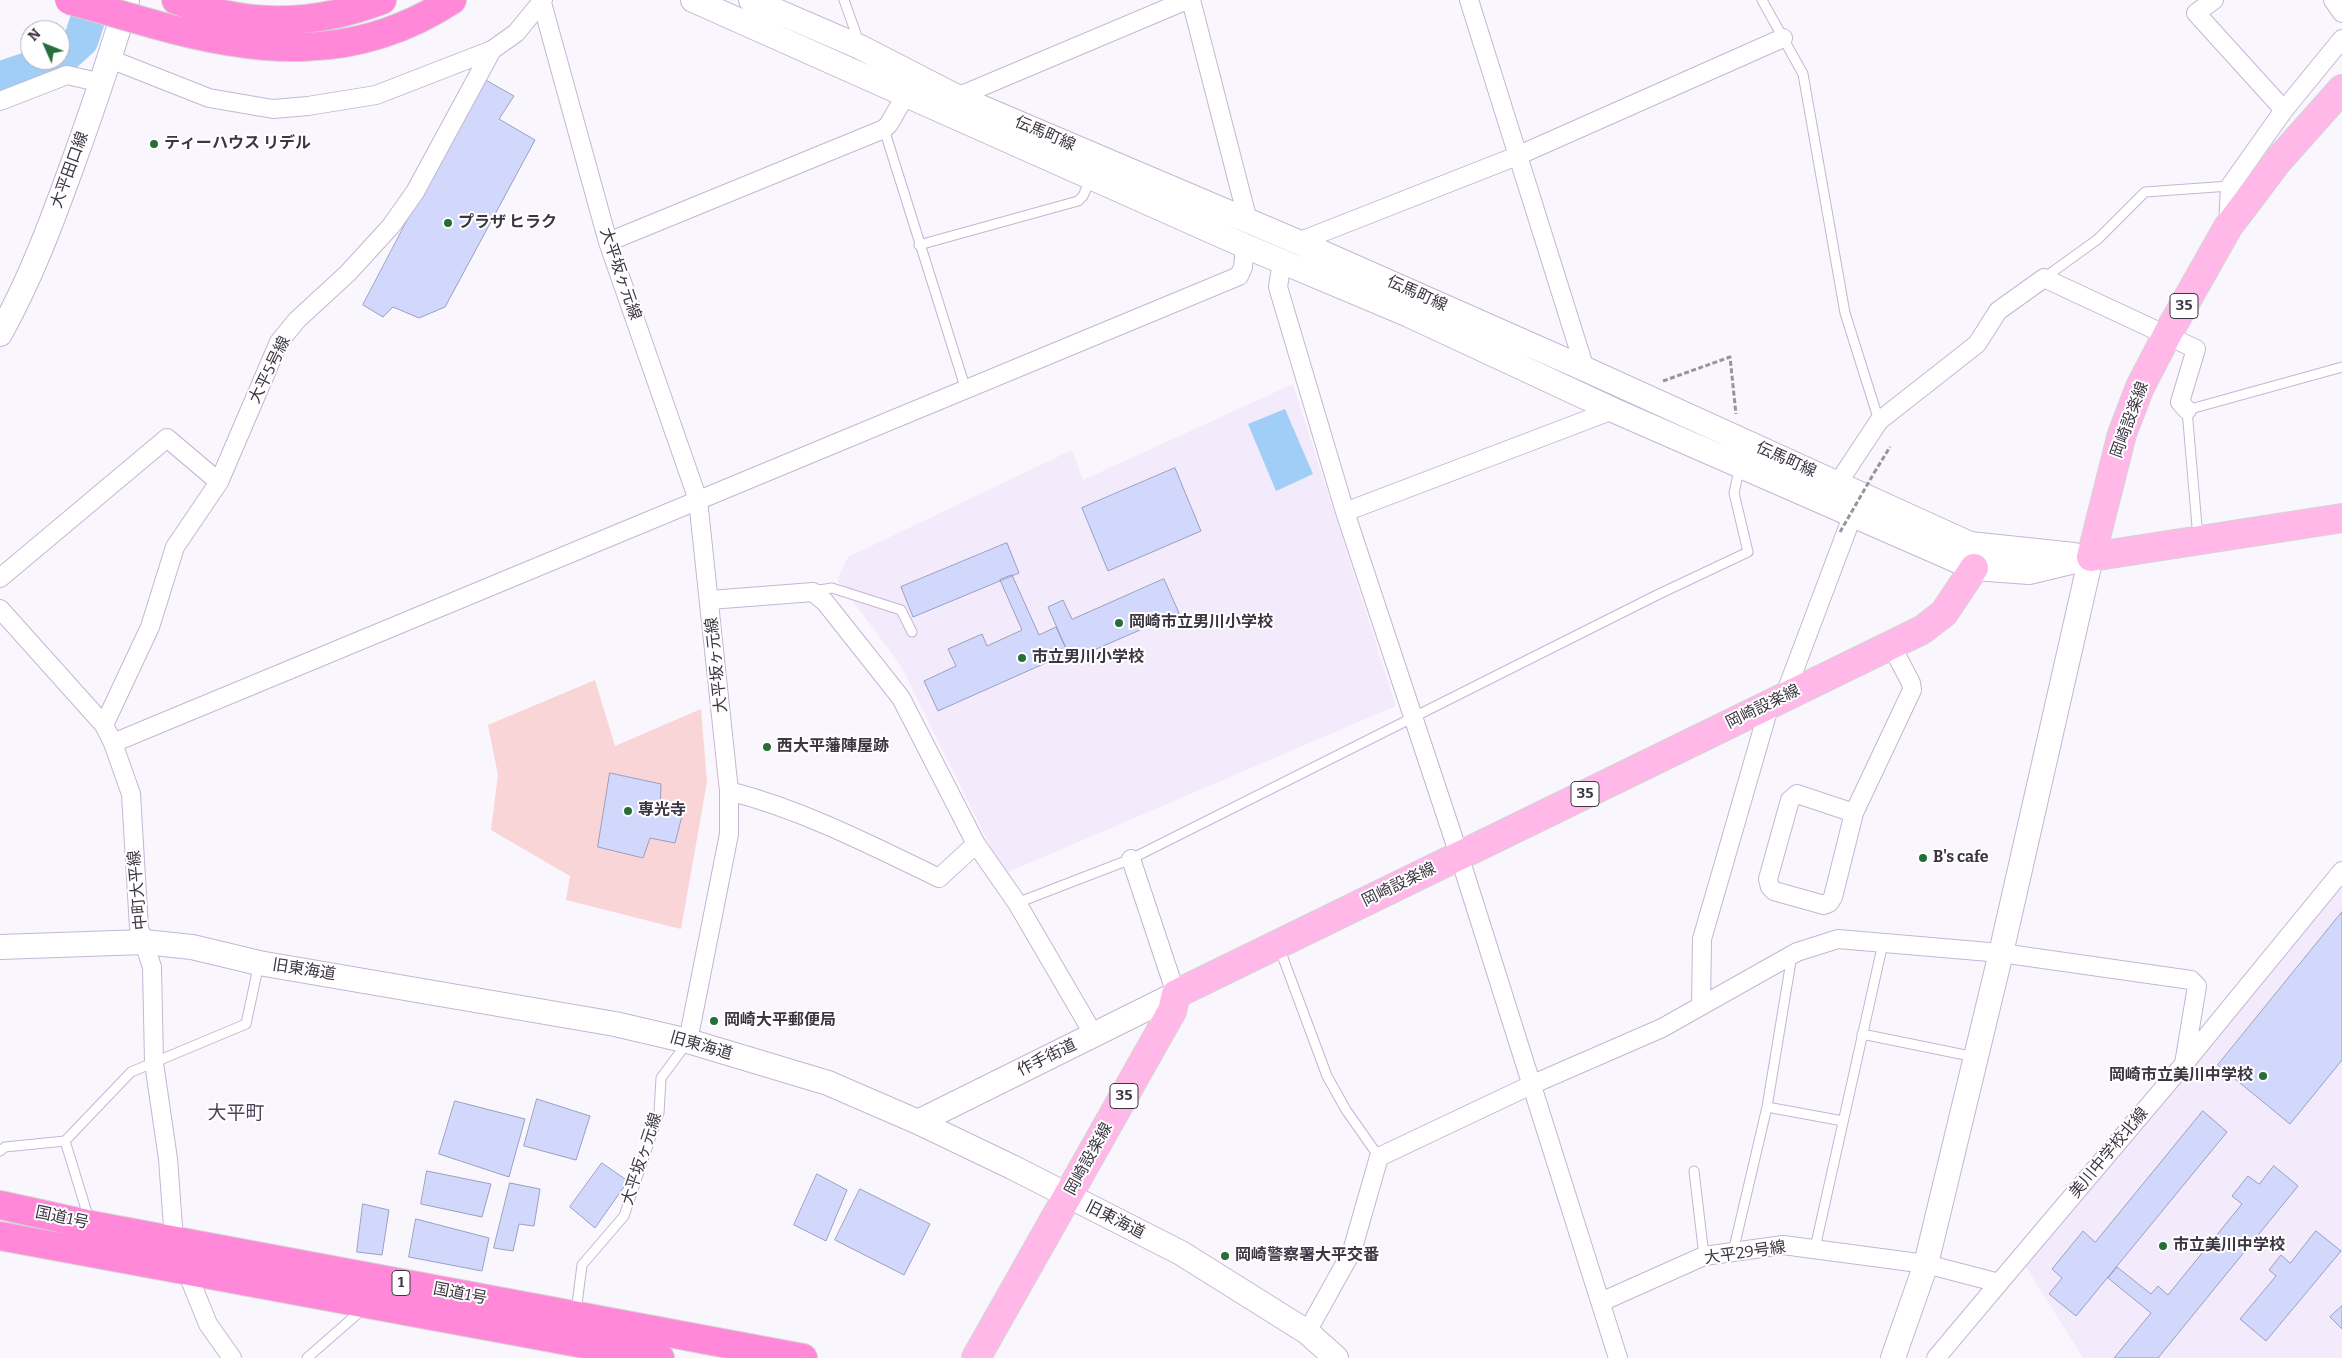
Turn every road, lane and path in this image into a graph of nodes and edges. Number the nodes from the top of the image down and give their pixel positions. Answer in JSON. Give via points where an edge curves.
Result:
{"nodes":[{"id":1,"x":70,"y":0,"type":"edge"},
{"id":2,"x":127,"y":0,"type":"edge"},
{"id":3,"x":176,"y":0,"type":"edge"},
{"id":4,"x":382,"y":0,"type":"edge"},
{"id":5,"x":452,"y":0,"type":"edge"},
{"id":6,"x":693,"y":0,"type":"edge"},
{"id":7,"x":751,"y":0,"type":"edge"},
{"id":8,"x":844,"y":0,"type":"edge"},
{"id":9,"x":1189,"y":0,"type":"edge"},
{"id":10,"x":1469,"y":0,"type":"edge"},
{"id":11,"x":1762,"y":0,"type":"edge"},
{"id":12,"x":2214,"y":0,"type":"edge"},
{"id":13,"x":2333,"y":0,"type":"edge"},
{"id":14,"x":542,"y":2,"type":"edge"},
{"id":15,"x":2342,"y":14,"type":"edge"},
{"id":16,"x":1784,"y":38,"type":"junction"},
{"id":17,"x":2342,"y":38,"type":"edge"},
{"id":18,"x":860,"y":47,"type":"junction"},
{"id":19,"x":492,"y":50,"type":"junction"},
{"id":20,"x":110,"y":59,"type":"junction"},
{"id":21,"x":102,"y":83,"type":"junction"},
{"id":22,"x":2342,"y":89,"type":"edge"},
{"id":23,"x":905,"y":96,"type":"junction"},
{"id":24,"x":957,"y":97,"type":"junction"},
{"id":25,"x":0,"y":101,"type":"edge"},
{"id":26,"x":2284,"y":110,"type":"junction"},
{"id":27,"x":884,"y":129,"type":"junction"},
{"id":28,"x":1517,"y":156,"type":"junction"},
{"id":29,"x":1092,"y":177,"type":"junction"},
{"id":30,"x":2230,"y":186,"type":"junction"},
{"id":31,"x":1248,"y":221,"type":"junction"},
{"id":32,"x":2228,"y":227,"type":"junction"},
{"id":33,"x":608,"y":242,"type":"junction"},
{"id":34,"x":1298,"y":242,"type":"junction"},
{"id":35,"x":919,"y":245,"type":"junction"},
{"id":36,"x":1245,"y":246,"type":"junction"},
{"id":37,"x":1282,"y":261,"type":"junction"},
{"id":38,"x":2044,"y":278,"type":"junction"},
{"id":39,"x":0,"y":334,"type":"edge"},
{"id":40,"x":2167,"y":335,"type":"junction"},
{"id":41,"x":2342,"y":367,"type":"edge"},
{"id":42,"x":1585,"y":368,"type":"junction"},
{"id":43,"x":966,"y":390,"type":"junction"},
{"id":44,"x":1634,"y":392,"type":"junction"},
{"id":45,"x":1613,"y":410,"type":"junction"},
{"id":46,"x":2187,"y":410,"type":"junction"},
{"id":47,"x":1879,"y":421,"type":"junction"},
{"id":48,"x":1738,"y":438,"type":"junction"},
{"id":49,"x":1890,"y":447,"type":"dead end"},
{"id":50,"x":1740,"y":465,"type":"junction"},
{"id":51,"x":219,"y":482,"type":"junction"},
{"id":52,"x":1838,"y":483,"type":"junction"},
{"id":53,"x":698,"y":500,"type":"junction"},
{"id":54,"x":1345,"y":512,"type":"junction"},
{"id":55,"x":2342,"y":518,"type":"edge"},
{"id":56,"x":1847,"y":523,"type":"junction"},
{"id":57,"x":2198,"y":539,"type":"junction"},
{"id":58,"x":2091,"y":557,"type":"junction"},
{"id":59,"x":1974,"y":568,"type":"junction"},
{"id":60,"x":0,"y":578,"type":"edge"},
{"id":61,"x":813,"y":592,"type":"junction"},
{"id":62,"x":710,"y":600,"type":"junction"},
{"id":63,"x":0,"y":609,"type":"edge"},
{"id":64,"x":912,"y":632,"type":"dead end"},
{"id":65,"x":1891,"y":645,"type":"junction"},
{"id":66,"x":1777,"y":701,"type":"junction"},
{"id":67,"x":1412,"y":718,"type":"junction"},
{"id":68,"x":104,"y":725,"type":"junction"},
{"id":69,"x":114,"y":743,"type":"junction"},
{"id":70,"x":729,"y":790,"type":"junction"},
{"id":71,"x":1854,"y":813,"type":"junction"},
{"id":72,"x":976,"y":844,"type":"junction"},
{"id":73,"x":1459,"y":855,"type":"junction"},
{"id":74,"x":1131,"y":858,"type":"junction"},
{"id":75,"x":2342,"y":871,"type":"edge"},
{"id":76,"x":1017,"y":904,"type":"junction"},
{"id":77,"x":144,"y":942,"type":"junction"},
{"id":78,"x":1883,"y":943,"type":"junction"},
{"id":79,"x":1278,"y":944,"type":"junction"},
{"id":80,"x":0,"y":947,"type":"edge"},
{"id":81,"x":2001,"y":953,"type":"junction"},
{"id":82,"x":1792,"y":955,"type":"junction"},
{"id":83,"x":259,"y":963,"type":"junction"},
{"id":84,"x":1176,"y":994,"type":"junction"},
{"id":85,"x":1702,"y":1006,"type":"junction"},
{"id":86,"x":1862,"y":1034,"type":"junction"},
{"id":87,"x":1094,"y":1035,"type":"junction"},
{"id":88,"x":688,"y":1041,"type":"junction"},
{"id":89,"x":1976,"y":1057,"type":"junction"},
{"id":90,"x":154,"y":1063,"type":"junction"},
{"id":91,"x":2184,"y":1064,"type":"junction"},
{"id":92,"x":1531,"y":1085,"type":"junction"},
{"id":93,"x":1767,"y":1107,"type":"junction"},
{"id":94,"x":1843,"y":1121,"type":"junction"},
{"id":95,"x":918,"y":1122,"type":"junction"},
{"id":96,"x":65,"y":1141,"type":"junction"},
{"id":97,"x":2,"y":1147,"type":"edge"},
{"id":98,"x":1379,"y":1157,"type":"junction"},
{"id":99,"x":1694,"y":1171,"type":"dead end"},
{"id":100,"x":1068,"y":1196,"type":"junction"},
{"id":101,"x":0,"y":1205,"type":"edge"},
{"id":102,"x":91,"y":1225,"type":"junction"},
{"id":103,"x":0,"y":1236,"type":"edge"},
{"id":104,"x":174,"y":1240,"type":"junction"},
{"id":105,"x":1815,"y":1248,"type":"junction"},
{"id":106,"x":1733,"y":1252,"type":"junction"},
{"id":107,"x":1704,"y":1256,"type":"junction"},
{"id":108,"x":1926,"y":1264,"type":"junction"},
{"id":109,"x":186,"y":1271,"type":"junction"},
{"id":110,"x":1999,"y":1283,"type":"junction"},
{"id":111,"x":1601,"y":1302,"type":"junction"},
{"id":112,"x":367,"y":1305,"type":"junction"},
{"id":113,"x":575,"y":1316,"type":"junction"},
{"id":114,"x":1307,"y":1332,"type":"junction"},
{"id":115,"x":591,"y":1351,"type":"edge"},
{"id":116,"x":232,"y":1358,"type":"edge"},
{"id":117,"x":307,"y":1358,"type":"edge"},
{"id":118,"x":660,"y":1358,"type":"edge"},
{"id":119,"x":803,"y":1358,"type":"edge"},
{"id":120,"x":976,"y":1358,"type":"edge"},
{"id":121,"x":1336,"y":1358,"type":"edge"},
{"id":122,"x":1618,"y":1358,"type":"edge"},
{"id":123,"x":1893,"y":1358,"type":"edge"},
{"id":124,"x":1936,"y":1358,"type":"edge"}],
"edges":[{"from":1,"to":5,"type":"highway","bridge":true,"via":[[200,38],[259,47],[309,48],[350,43],[395,30]]},
{"from":2,"to":20,"type":"street","name":"大平田口線"},
{"from":3,"to":4,"type":"highway","via":[[200,10],[232,17],[277,22],[314,19]]},
{"from":6,"to":23,"type":"street","name":"伝馬町線"},
{"from":7,"to":18,"type":"street","name":"伝馬町線"},
{"from":8,"to":18,"type":"lane"},
{"from":9,"to":24,"type":"street"},
{"from":9,"to":31,"type":"street"},
{"from":10,"to":28,"type":"street"},
{"from":11,"to":16,"type":"lane"},
{"from":12,"to":26,"type":"street","via":[[2196,13]]},
{"from":13,"to":15,"type":"street"},
{"from":14,"to":19,"type":"street","via":[[516,33]]},
{"from":14,"to":33,"type":"street","name":"大平坂ヶ元線"},
{"from":16,"to":28,"type":"street"},
{"from":16,"to":47,"type":"lane","via":[[1803,74],[1845,313]]},
{"from":17,"to":26,"type":"street"},
{"from":18,"to":24,"type":"street","name":"伝馬町線"},
{"from":19,"to":20,"type":"street","via":[[376,95],[273,109],[209,98]]},
{"from":19,"to":51,"type":"street","name":"大平5号線","via":[[415,192],[391,226],[348,273],[297,320],[280,342]]},
{"from":20,"to":21,"type":"street","name":"大平田口線"},
{"from":21,"to":25,"type":"street","via":[[67,75]]},
{"from":21,"to":39,"type":"street","name":"大平田口線","via":[[46,237]]},
{"from":22,"to":32,"type":"main road","name":"岡崎設楽線","number":"35","via":[[2277,162]]},
{"from":23,"to":27,"type":"street"},
{"from":23,"to":29,"type":"street","name":"伝馬町線"},
{"from":24,"to":31,"type":"street","name":"伝馬町線"},
{"from":26,"to":30,"type":"street"},
{"from":27,"to":33,"type":"street"},
{"from":27,"to":35,"type":"lane"},
{"from":28,"to":34,"type":"street"},
{"from":28,"to":42,"type":"street"},
{"from":29,"to":35,"type":"lane","via":[[1078,201]]},
{"from":29,"to":36,"type":"street","name":"伝馬町線"},
{"from":30,"to":32,"type":"street"},
{"from":30,"to":38,"type":"lane","via":[[2145,192],[2098,239]]},
{"from":31,"to":34,"type":"street","name":"伝馬町線"},
{"from":32,"to":40,"type":"main road","name":"岡崎設楽線","number":"35"},
{"from":33,"to":53,"type":"street","name":"大平坂ヶ元線"},
{"from":34,"to":42,"type":"street","name":"伝馬町線"},
{"from":35,"to":43,"type":"lane"},
{"from":36,"to":37,"type":"street","name":"伝馬町線"},
{"from":36,"to":43,"type":"street","via":[[1240,276]]},
{"from":37,"to":45,"type":"street","name":"伝馬町線","via":[[1409,315]]},
{"from":37,"to":54,"type":"street","via":[[1278,287]]},
{"from":38,"to":40,"type":"street"},
{"from":38,"to":47,"type":"street","via":[[1998,311],[1977,344]]},
{"from":40,"to":46,"type":"street","via":[[2196,349],[2180,402]]},
{"from":40,"to":58,"type":"main road","name":"岡崎設楽線","number":"35","via":[[2140,387],[2122,434]]},
{"from":41,"to":46,"type":"lane"},
{"from":42,"to":44,"type":"street","name":"伝馬町線"},
{"from":43,"to":53,"type":"street"},
{"from":44,"to":48,"type":"street","name":"伝馬町線"},
{"from":44,"to":48,"type":"path","via":[[1730,357]]},
{"from":45,"to":50,"type":"street","name":"伝馬町線"},
{"from":45,"to":54,"type":"street"},
{"from":46,"to":57,"type":"lane"},
{"from":47,"to":52,"type":"street"},
{"from":48,"to":52,"type":"street","name":"伝馬町線"},
{"from":49,"to":56,"type":"path","bridge":true},
{"from":50,"to":56,"type":"street","name":"伝馬町線"},
{"from":50,"to":67,"type":"lane","via":[[1734,493],[1748,552]]},
{"from":51,"to":60,"type":"street","via":[[167,438]]},
{"from":51,"to":68,"type":"street","name":"大平5号線","via":[[175,547],[150,627]]},
{"from":52,"to":58,"type":"street","name":"伝馬町線","via":[[1970,544]]},
{"from":53,"to":62,"type":"street","name":"大平坂ヶ元線"},
{"from":53,"to":69,"type":"street"},
{"from":54,"to":67,"type":"street"},
{"from":55,"to":57,"type":"main road"},
{"from":56,"to":59,"type":"street","name":"伝馬町線"},
{"from":56,"to":66,"type":"street"},
{"from":57,"to":58,"type":"main road"},
{"from":58,"to":59,"type":"street","name":"伝馬町線","via":[[2029,572]]},
{"from":58,"to":81,"type":"street"},
{"from":59,"to":65,"type":"main road","name":"岡崎設楽線","number":"35","via":[[1944,613],[1922,630]]},
{"from":61,"to":62,"type":"street"},
{"from":61,"to":64,"type":"lane","via":[[832,588],[901,610]]},
{"from":61,"to":72,"type":"street","via":[[825,602],[901,698]]},
{"from":62,"to":70,"type":"street","name":"大平坂ヶ元線"},
{"from":63,"to":68,"type":"street","name":"中町大平線"},
{"from":65,"to":66,"type":"main road","name":"岡崎設楽線","number":"35"},
{"from":65,"to":71,"type":"street","via":[[1912,690]]},
{"from":66,"to":73,"type":"main road","name":"岡崎設楽線","number":"35"},
{"from":66,"to":85,"type":"street","via":[[1702,939]]},
{"from":67,"to":73,"type":"street"},
{"from":67,"to":74,"type":"lane"},
{"from":68,"to":69,"type":"street","name":"中町大平線"},
{"from":69,"to":77,"type":"street","name":"中町大平線","via":[[131,794],[139,928]]},
{"from":70,"to":72,"type":"street","via":[[770,801],[939,878]]},
{"from":70,"to":88,"type":"street","name":"大平坂ヶ元線","via":[[729,834]]},
{"from":71,"to":71,"type":"street","via":[[1829,903],[1824,905],[1774,891],[1770,887],[1768,879],[1794,795]]},
{"from":72,"to":76,"type":"street"},
{"from":73,"to":79,"type":"main road","name":"岡崎設楽線","number":"35"},
{"from":73,"to":92,"type":"street"},
{"from":74,"to":76,"type":"lane"},
{"from":74,"to":84,"type":"street"},
{"from":75,"to":91,"type":"street","name":"美川中学校北線"},
{"from":76,"to":87,"type":"street"},
{"from":77,"to":80,"type":"street","name":"旧東海道"},
{"from":77,"to":83,"type":"street","name":"旧東海道","via":[[192,947]]},
{"from":77,"to":90,"type":"street","name":"中町大平線","via":[[152,967]]},
{"from":78,"to":81,"type":"street"},
{"from":78,"to":82,"type":"street","via":[[1838,939]]},
{"from":78,"to":86,"type":"lane"},
{"from":79,"to":84,"type":"main road","name":"岡崎設楽線","number":"35"},
{"from":79,"to":98,"type":"lane","via":[[1327,1076]]},
{"from":81,"to":89,"type":"street"},
{"from":81,"to":91,"type":"street","via":[[2191,980],[2197,986]]},
{"from":82,"to":85,"type":"street"},
{"from":82,"to":93,"type":"lane"},
{"from":83,"to":88,"type":"street","name":"旧東海道","via":[[615,1024]]},
{"from":83,"to":90,"type":"lane","via":[[246,1024]]},
{"from":84,"to":87,"type":"street","name":"作手街道"},
{"from":84,"to":100,"type":"main road","name":"岡崎設楽線","number":"35","via":[[1172,1011]]},
{"from":85,"to":92,"type":"street","via":[[1662,1028]]},
{"from":86,"to":89,"type":"lane"},
{"from":86,"to":94,"type":"lane"},
{"from":87,"to":95,"type":"street","name":"作手街道"},
{"from":88,"to":95,"type":"street","name":"旧東海道","via":[[828,1083]]},
{"from":88,"to":113,"type":"lane","name":"大平坂ヶ元線","via":[[661,1078],[659,1113],[624,1216],[582,1265]]},
{"from":89,"to":108,"type":"street"},
{"from":90,"to":96,"type":"lane","via":[[131,1072]]},
{"from":90,"to":104,"type":"street","name":"中町大平線","via":[[168,1159]]},
{"from":91,"to":110,"type":"street","name":"美川中学校北線"},
{"from":92,"to":98,"type":"street"},
{"from":92,"to":111,"type":"street"},
{"from":93,"to":94,"type":"lane"},
{"from":93,"to":106,"type":"lane"},
{"from":94,"to":105,"type":"lane"},
{"from":95,"to":100,"type":"street","name":"旧東海道"},
{"from":96,"to":97,"type":"lane"},
{"from":96,"to":102,"type":"lane"},
{"from":98,"to":114,"type":"street","via":[[1352,1251]]},
{"from":99,"to":107,"type":"lane"},
{"from":100,"to":114,"type":"street","name":"旧東海道","via":[[1181,1253]]},
{"from":100,"to":120,"type":"main road","name":"岡崎設楽線","number":"35"},
{"from":101,"to":102,"type":"highway","name":"国道1号","number":"1"},
{"from":102,"to":104,"type":"highway","name":"国道1号","number":"1"},
{"from":103,"to":109,"type":"highway","name":"国道1号","number":"1"},
{"from":104,"to":109,"type":"street","name":"中町大平線"},
{"from":104,"to":113,"type":"highway","name":"国道1号","number":"1"},
{"from":105,"to":106,"type":"street","name":"大平29号線","via":[[1783,1246]]},
{"from":105,"to":108,"type":"street","name":"大平29号線"},
{"from":106,"to":107,"type":"street","name":"大平29号線"},
{"from":107,"to":111,"type":"street","name":"大平29号線"},
{"from":108,"to":110,"type":"street"},
{"from":108,"to":123,"type":"street"},
{"from":109,"to":112,"type":"highway","name":"国道1号","number":"1"},
{"from":109,"to":116,"type":"street","name":"中町大平線","via":[[208,1324]]},
{"from":110,"to":124,"type":"street","name":"美川中学校北線"},
{"from":111,"to":122,"type":"street"},
{"from":112,"to":115,"type":"highway","name":"国道1号","number":"1"},
{"from":112,"to":117,"type":"lane"},
{"from":113,"to":119,"type":"highway","name":"国道1号","number":"1"},
{"from":114,"to":121,"type":"street","name":"旧東海道"},
{"from":115,"to":118,"type":"highway","name":"国道1号","number":"1"}]}
